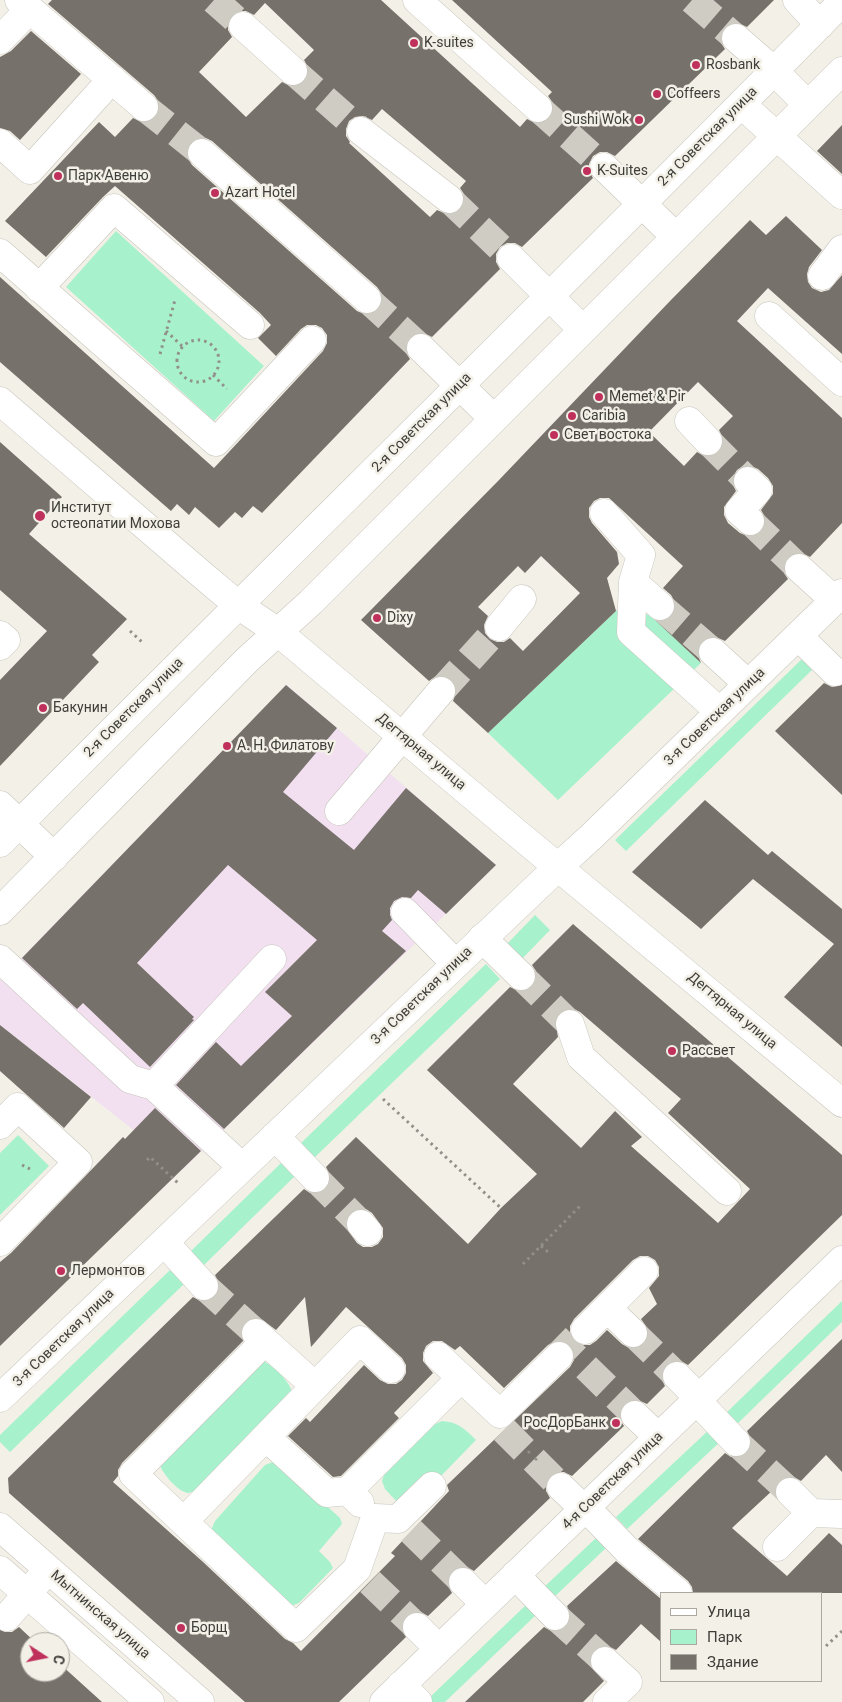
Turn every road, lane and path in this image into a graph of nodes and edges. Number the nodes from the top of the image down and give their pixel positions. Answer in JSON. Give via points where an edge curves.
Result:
{"nodes":[{"id":1,"x":417,"y":0,"type":"edge"},
{"id":2,"x":797,"y":0,"type":"edge"},
{"id":3,"x":842,"y":2,"type":"edge"},
{"id":4,"x":24,"y":5,"type":"edge"},
{"id":5,"x":820,"y":25,"type":"junction"},
{"id":6,"x":243,"y":26,"type":"tunnel mouth"},
{"id":7,"x":736,"y":38,"type":"tunnel mouth"},
{"id":8,"x":0,"y":40,"type":"edge"},
{"id":9,"x":293,"y":70,"type":"tunnel mouth"},
{"id":10,"x":774,"y":71,"type":"junction"},
{"id":11,"x":842,"y":71,"type":"edge"},
{"id":12,"x":112,"y":80,"type":"junction"},
{"id":13,"x":741,"y":104,"type":"junction"},
{"id":14,"x":808,"y":105,"type":"junction"},
{"id":15,"x":144,"y":107,"type":"tunnel mouth"},
{"id":16,"x":538,"y":108,"type":"tunnel mouth"},
{"id":17,"x":361,"y":131,"type":"tunnel mouth"},
{"id":18,"x":777,"y":136,"type":"junction"},
{"id":19,"x":0,"y":143,"type":"edge"},
{"id":20,"x":202,"y":153,"type":"tunnel mouth"},
{"id":21,"x":604,"y":167,"type":"tunnel mouth"},
{"id":22,"x":842,"y":195,"type":"edge"},
{"id":23,"x":449,"y":199,"type":"tunnel mouth"},
{"id":24,"x":642,"y":203,"type":"junction"},
{"id":25,"x":676,"y":237,"type":"junction"},
{"id":26,"x":842,"y":249,"type":"edge"},
{"id":27,"x":0,"y":253,"type":"edge"},
{"id":28,"x":511,"y":258,"type":"tunnel mouth"},
{"id":29,"x":184,"y":268,"type":"junction"},
{"id":30,"x":822,"y":276,"type":"dead end"},
{"id":31,"x":38,"y":288,"type":"junction"},
{"id":32,"x":549,"y":296,"type":"junction"},
{"id":33,"x":367,"y":299,"type":"tunnel mouth"},
{"id":34,"x":769,"y":316,"type":"dead end"},
{"id":35,"x":250,"y":325,"type":"dead end"},
{"id":36,"x":583,"y":330,"type":"junction"},
{"id":37,"x":166,"y":331,"type":"junction"},
{"id":38,"x":312,"y":340,"type":"dead end"},
{"id":39,"x":182,"y":346,"type":"junction"},
{"id":40,"x":421,"y":348,"type":"tunnel mouth"},
{"id":41,"x":842,"y":382,"type":"edge"},
{"id":42,"x":151,"y":385,"type":"junction"},
{"id":43,"x":460,"y":385,"type":"junction"},
{"id":44,"x":0,"y":400,"type":"edge"},
{"id":45,"x":494,"y":420,"type":"junction"},
{"id":46,"x":689,"y":422,"type":"dead end"},
{"id":47,"x":708,"y":441,"type":"tunnel mouth"},
{"id":48,"x":748,"y":480,"type":"tunnel mouth"},
{"id":49,"x":604,"y":512,"type":"dead end"},
{"id":50,"x":750,"y":521,"type":"tunnel mouth"},
{"id":51,"x":800,"y":568,"type":"tunnel mouth"},
{"id":52,"x":633,"y":582,"type":"junction"},
{"id":53,"x":522,"y":600,"type":"dead end"},
{"id":54,"x":238,"y":605,"type":"junction"},
{"id":55,"x":836,"y":605,"type":"edge"},
{"id":56,"x":660,"y":606,"type":"tunnel mouth"},
{"id":57,"x":498,"y":627,"type":"tunnel mouth"},
{"id":58,"x":130,"y":630,"type":"dead end"},
{"id":59,"x":278,"y":632,"type":"junction"},
{"id":60,"x":0,"y":636,"type":"edge"},
{"id":61,"x":798,"y":636,"type":"junction"},
{"id":62,"x":142,"y":642,"type":"dead end"},
{"id":63,"x":0,"y":646,"type":"edge"},
{"id":64,"x":713,"y":652,"type":"tunnel mouth"},
{"id":65,"x":835,"y":672,"type":"dead end"},
{"id":66,"x":748,"y":684,"type":"junction"},
{"id":67,"x":442,"y":691,"type":"tunnel mouth"},
{"id":68,"x":720,"y":712,"type":"junction"},
{"id":69,"x":403,"y":737,"type":"junction"},
{"id":70,"x":0,"y":805,"type":"edge"},
{"id":71,"x":339,"y":811,"type":"dead end"},
{"id":72,"x":20,"y":823,"type":"junction"},
{"id":73,"x":0,"y":843,"type":"edge"},
{"id":74,"x":54,"y":856,"type":"junction"},
{"id":75,"x":558,"y":866,"type":"junction"},
{"id":76,"x":0,"y":911,"type":"edge"},
{"id":77,"x":405,"y":912,"type":"dead end"},
{"id":78,"x":482,"y":938,"type":"junction"},
{"id":79,"x":272,"y":959,"type":"dead end"},
{"id":80,"x":0,"y":960,"type":"edge"},
{"id":81,"x":456,"y":964,"type":"junction"},
{"id":82,"x":520,"y":976,"type":"tunnel mouth"},
{"id":83,"x":570,"y":1024,"type":"tunnel mouth"},
{"id":84,"x":154,"y":1086,"type":"junction"},
{"id":85,"x":384,"y":1099,"type":"dead end"},
{"id":86,"x":842,"y":1103,"type":"edge"},
{"id":87,"x":0,"y":1125,"type":"edge"},
{"id":88,"x":275,"y":1136,"type":"junction"},
{"id":89,"x":147,"y":1160,"type":"dead end"},
{"id":90,"x":242,"y":1167,"type":"junction"},
{"id":91,"x":315,"y":1178,"type":"tunnel mouth"},
{"id":92,"x":179,"y":1184,"type":"dead end"},
{"id":93,"x":727,"y":1191,"type":"dead end"},
{"id":94,"x":580,"y":1206,"type":"dead end"},
{"id":95,"x":501,"y":1208,"type":"dead end"},
{"id":96,"x":0,"y":1242,"type":"edge"},
{"id":97,"x":164,"y":1242,"type":"junction"},
{"id":98,"x":542,"y":1246,"type":"junction"},
{"id":99,"x":548,"y":1252,"type":"dead end"},
{"id":100,"x":842,"y":1260,"type":"edge"},
{"id":101,"x":524,"y":1264,"type":"dead end"},
{"id":102,"x":644,"y":1271,"type":"dead end"},
{"id":103,"x":204,"y":1286,"type":"tunnel mouth"},
{"id":104,"x":607,"y":1308,"type":"junction"},
{"id":105,"x":585,"y":1330,"type":"dead end"},
{"id":106,"x":633,"y":1333,"type":"tunnel mouth"},
{"id":107,"x":438,"y":1356,"type":"dead end"},
{"id":108,"x":559,"y":1356,"type":"dead end"},
{"id":109,"x":391,"y":1369,"type":"dead end"},
{"id":110,"x":677,"y":1376,"type":"tunnel mouth"},
{"id":111,"x":461,"y":1378,"type":"junction"},
{"id":112,"x":315,"y":1386,"type":"junction"},
{"id":113,"x":0,"y":1398,"type":"edge"},
{"id":114,"x":698,"y":1399,"type":"junction"},
{"id":115,"x":635,"y":1415,"type":"tunnel mouth"},
{"id":116,"x":266,"y":1437,"type":"junction"},
{"id":117,"x":658,"y":1437,"type":"junction"},
{"id":118,"x":736,"y":1442,"type":"tunnel mouth"},
{"id":119,"x":432,"y":1486,"type":"dead end"},
{"id":120,"x":561,"y":1487,"type":"tunnel mouth"},
{"id":121,"x":348,"y":1491,"type":"junction"},
{"id":122,"x":790,"y":1492,"type":"tunnel mouth"},
{"id":123,"x":585,"y":1508,"type":"junction"},
{"id":124,"x":811,"y":1513,"type":"junction"},
{"id":125,"x":842,"y":1514,"type":"edge"},
{"id":126,"x":184,"y":1521,"type":"junction"},
{"id":127,"x":395,"y":1523,"type":"junction"},
{"id":128,"x":0,"y":1527,"type":"edge"},
{"id":129,"x":777,"y":1547,"type":"dead end"},
{"id":130,"x":0,"y":1570,"type":"edge"},
{"id":131,"x":48,"y":1570,"type":"junction"},
{"id":132,"x":515,"y":1575,"type":"junction"},
{"id":133,"x":463,"y":1582,"type":"tunnel mouth"},
{"id":134,"x":677,"y":1592,"type":"edge"},
{"id":135,"x":27,"y":1594,"type":"junction"},
{"id":136,"x":485,"y":1604,"type":"junction"},
{"id":137,"x":555,"y":1616,"type":"tunnel mouth"},
{"id":138,"x":7,"y":1617,"type":"dead end"},
{"id":139,"x":417,"y":1627,"type":"tunnel mouth"},
{"id":140,"x":842,"y":1631,"type":"edge"},
{"id":141,"x":826,"y":1646,"type":"dead end"},
{"id":142,"x":439,"y":1649,"type":"junction"},
{"id":143,"x":605,"y":1661,"type":"tunnel mouth"},
{"id":144,"x":401,"y":1696,"type":"edge"},
{"id":145,"x":195,"y":1701,"type":"edge"},
{"id":146,"x":150,"y":1702,"type":"edge"},
{"id":147,"x":607,"y":1702,"type":"edge"}],
"edges":[{"from":1,"to":16,"type":"street"},
{"from":2,"to":5,"type":"street"},
{"from":3,"to":5,"type":"street","name":"2-я Советская улица"},
{"from":4,"to":8,"type":"street"},
{"from":4,"to":12,"type":"street"},
{"from":5,"to":10,"type":"street","name":"2-я Советская улица"},
{"from":6,"to":9,"type":"street"},
{"from":7,"to":10,"type":"street"},
{"from":10,"to":13,"type":"street","name":"2-я Советская улица"},
{"from":10,"to":14,"type":"street"},
{"from":11,"to":14,"type":"street"},
{"from":12,"to":15,"type":"street"},
{"from":12,"to":19,"type":"street","via":[[30,170]]},
{"from":13,"to":18,"type":"street"},
{"from":13,"to":24,"type":"street","name":"2-я Советская улица"},
{"from":14,"to":18,"type":"street"},
{"from":17,"to":23,"type":"street"},
{"from":18,"to":22,"type":"street"},
{"from":18,"to":25,"type":"street"},
{"from":20,"to":33,"type":"street"},
{"from":21,"to":24,"type":"street"},
{"from":24,"to":25,"type":"street"},
{"from":24,"to":32,"type":"street","name":"2-я Советская улица"},
{"from":25,"to":36,"type":"street"},
{"from":26,"to":30,"type":"street"},
{"from":27,"to":31,"type":"street"},
{"from":28,"to":32,"type":"street"},
{"from":29,"to":31,"type":"street","via":[[114,208]]},
{"from":29,"to":35,"type":"street"},
{"from":29,"to":37,"type":"path"},
{"from":31,"to":42,"type":"street"},
{"from":32,"to":36,"type":"street"},
{"from":32,"to":43,"type":"street","name":"2-я Советская улица"},
{"from":34,"to":41,"type":"street"},
{"from":36,"to":45,"type":"street"},
{"from":37,"to":39,"type":"path"},
{"from":37,"to":42,"type":"path"},
{"from":38,"to":42,"type":"street","via":[[216,442]]},
{"from":39,"to":39,"type":"path","via":[[177,364],[187,379],[196,382],[213,375],[219,358],[209,342],[200,339]]},
{"from":40,"to":43,"type":"street"},
{"from":43,"to":45,"type":"street"},
{"from":43,"to":54,"type":"street","name":"2-я Советская улица"},
{"from":44,"to":54,"type":"street","name":"Дегтярная улица"},
{"from":45,"to":59,"type":"street"},
{"from":46,"to":47,"type":"street"},
{"from":48,"to":50,"type":"street","via":[[758,490],[739,511]]},
{"from":49,"to":52,"type":"street","via":[[641,555]]},
{"from":51,"to":55,"type":"street"},
{"from":52,"to":56,"type":"street"},
{"from":52,"to":68,"type":"street","via":[[631,632]]},
{"from":53,"to":57,"type":"street"},
{"from":54,"to":59,"type":"street","name":"Дегтярная улица"},
{"from":54,"to":72,"type":"street","name":"2-я Советская улица"},
{"from":55,"to":61,"type":"street","name":"3-я Советская улица"},
{"from":58,"to":62,"type":"path"},
{"from":59,"to":69,"type":"street","name":"Дегтярная улица"},
{"from":59,"to":74,"type":"street"},
{"from":60,"to":63,"type":"street","via":[[6,640]]},
{"from":61,"to":65,"type":"street"},
{"from":61,"to":66,"type":"street","name":"3-я Советская улица"},
{"from":64,"to":66,"type":"street"},
{"from":66,"to":68,"type":"street","name":"3-я Советская улица"},
{"from":67,"to":69,"type":"street"},
{"from":68,"to":75,"type":"street","name":"3-я Советская улица"},
{"from":69,"to":71,"type":"street"},
{"from":69,"to":75,"type":"street","name":"Дегтярная улица"},
{"from":70,"to":72,"type":"street"},
{"from":72,"to":73,"type":"street","name":"2-я Советская улица"},
{"from":72,"to":74,"type":"street"},
{"from":74,"to":76,"type":"street"},
{"from":75,"to":78,"type":"street","name":"3-я Советская улица"},
{"from":75,"to":86,"type":"street","name":"Дегтярная улица"},
{"from":77,"to":81,"type":"street"},
{"from":78,"to":81,"type":"street","name":"3-я Советская улица"},
{"from":78,"to":82,"type":"street"},
{"from":79,"to":84,"type":"street"},
{"from":80,"to":84,"type":"street","via":[[130,1079]]},
{"from":81,"to":88,"type":"street","name":"3-я Советская улица"},
{"from":83,"to":93,"type":"street","via":[[581,1057]]},
{"from":84,"to":90,"type":"street"},
{"from":85,"to":95,"type":"path"},
{"from":87,"to":96,"type":"street","via":[[18,1107],[78,1162]]},
{"from":88,"to":90,"type":"street","name":"3-я Советская улица"},
{"from":88,"to":91,"type":"street"},
{"from":89,"to":92,"type":"path","via":[[150,1157]]},
{"from":90,"to":97,"type":"street","name":"3-я Советская улица"},
{"from":94,"to":98,"type":"path"},
{"from":97,"to":103,"type":"street"},
{"from":97,"to":113,"type":"street","name":"3-я Советская улица"},
{"from":98,"to":99,"type":"path"},
{"from":98,"to":101,"type":"path"},
{"from":100,"to":114,"type":"street","name":"4-я Советская улица"},
{"from":102,"to":104,"type":"street"},
{"from":104,"to":105,"type":"street"},
{"from":104,"to":106,"type":"street"},
{"from":107,"to":111,"type":"street"},
{"from":108,"to":111,"type":"street","via":[[502,1422]]},
{"from":109,"to":112,"type":"street","via":[[360,1340]]},
{"from":110,"to":114,"type":"street"},
{"from":111,"to":121,"type":"street"},
{"from":112,"to":116,"type":"street"},
{"from":112,"to":126,"type":"street","via":[[261,1337],[133,1474]]},
{"from":114,"to":117,"type":"street","name":"4-я Советская улица"},
{"from":114,"to":118,"type":"street"},
{"from":115,"to":117,"type":"street"},
{"from":116,"to":121,"type":"street","via":[[327,1493]]},
{"from":116,"to":126,"type":"street"},
{"from":117,"to":123,"type":"street","name":"4-я Советская улица"},
{"from":119,"to":127,"type":"street"},
{"from":120,"to":123,"type":"street"},
{"from":121,"to":127,"type":"street"},
{"from":122,"to":124,"type":"street"},
{"from":123,"to":132,"type":"street","name":"4-я Советская улица"},
{"from":123,"to":134,"type":"street","via":[[627,1550]]},
{"from":124,"to":125,"type":"street"},
{"from":124,"to":129,"type":"street"},
{"from":126,"to":127,"type":"street","via":[[296,1628],[363,1575]]},
{"from":128,"to":131,"type":"street","name":"Мытнинская улица"},
{"from":130,"to":135,"type":"street"},
{"from":131,"to":135,"type":"street"},
{"from":131,"to":145,"type":"street","name":"Мытнинская улица"},
{"from":132,"to":136,"type":"street","name":"4-я Советская улица"},
{"from":132,"to":137,"type":"street"},
{"from":133,"to":136,"type":"street"},
{"from":135,"to":138,"type":"street"},
{"from":135,"to":146,"type":"street"},
{"from":136,"to":142,"type":"street","name":"4-я Советская улица"},
{"from":139,"to":142,"type":"street"},
{"from":140,"to":141,"type":"path"},
{"from":142,"to":144,"type":"street","name":"4-я Советская улица"},
{"from":143,"to":147,"type":"street","via":[[628,1682]]}]}
